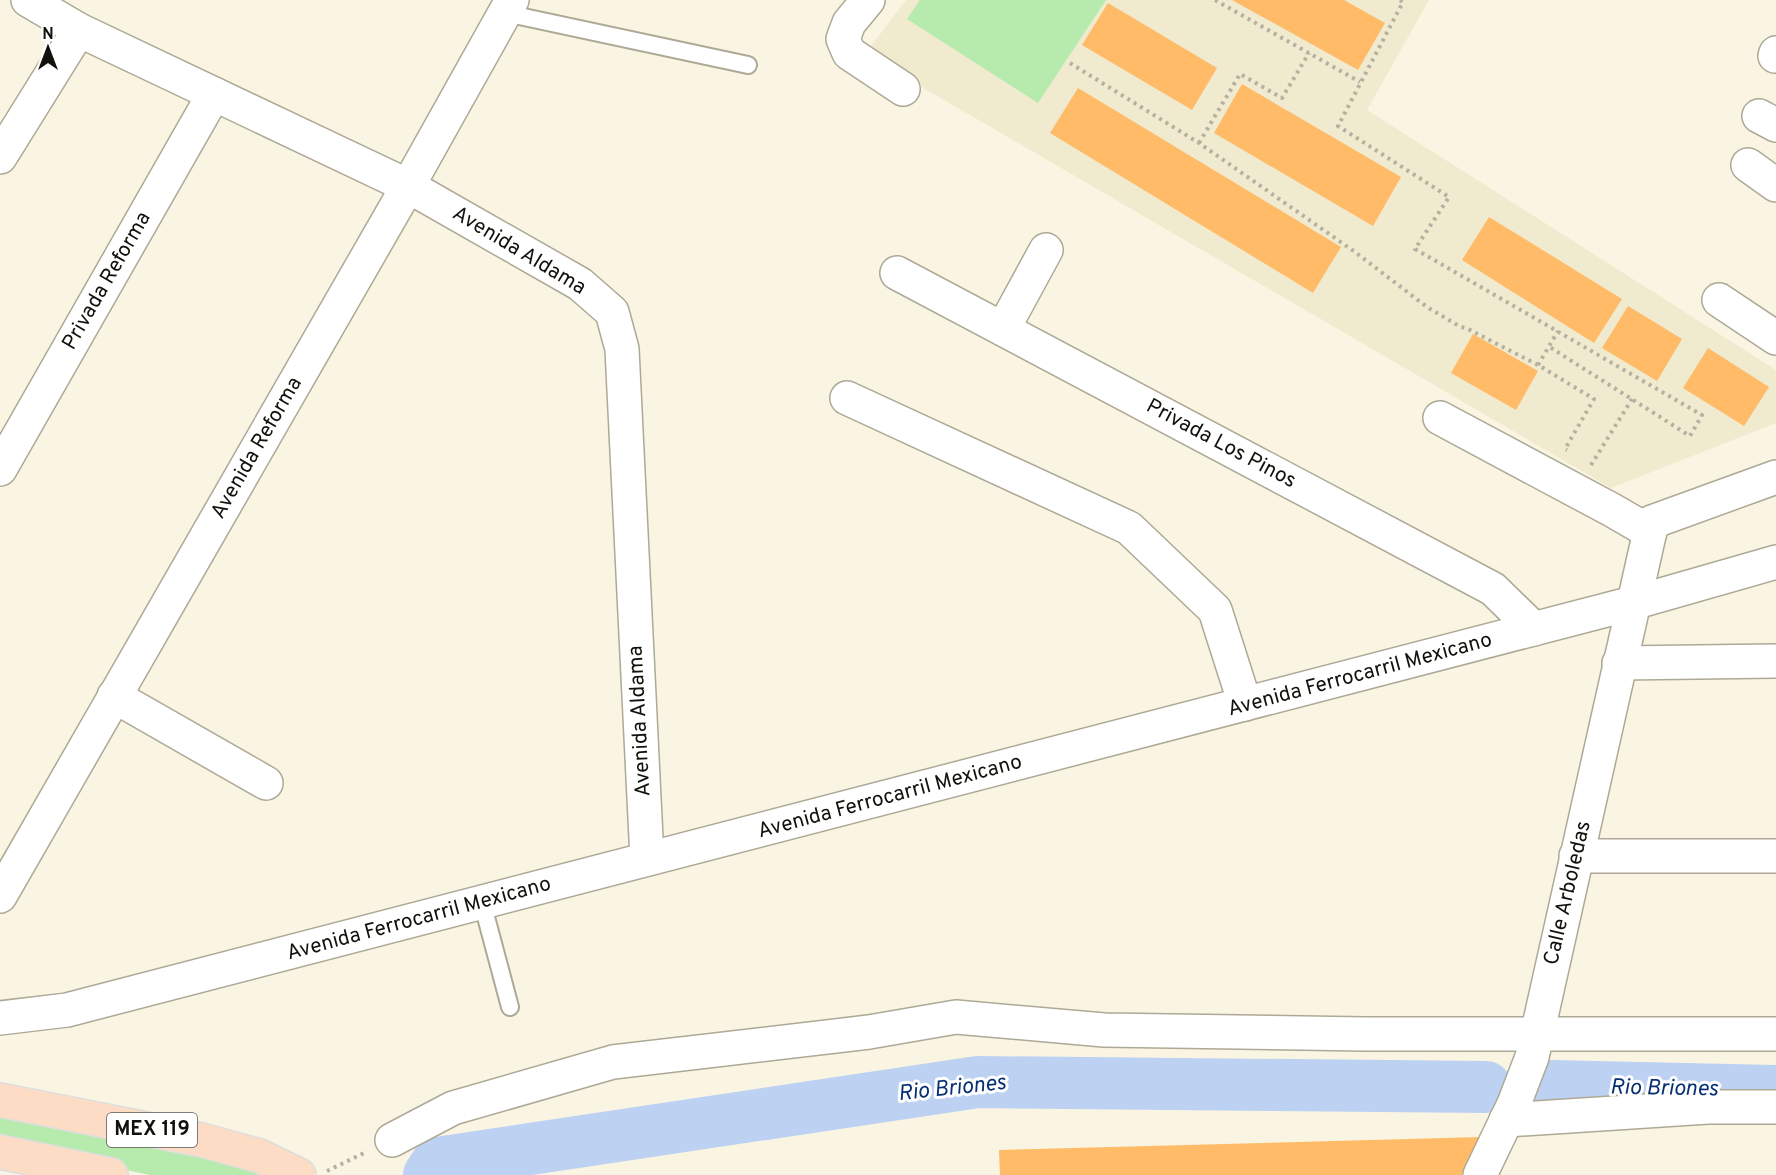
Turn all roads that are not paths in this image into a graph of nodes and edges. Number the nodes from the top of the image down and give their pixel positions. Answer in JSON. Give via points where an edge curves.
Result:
{"nodes":[{"id":1,"x":28,"y":0,"type":"edge"},
{"id":2,"x":868,"y":0,"type":"edge"},
{"id":3,"x":508,"y":6,"type":"edge"},
{"id":4,"x":79,"y":30,"type":"junction"},
{"id":5,"x":748,"y":65,"type":"dead end"},
{"id":6,"x":903,"y":89,"type":"dead end"},
{"id":7,"x":214,"y":93,"type":"junction"},
{"id":8,"x":0,"y":157,"type":"edge"},
{"id":9,"x":1748,"y":165,"type":"dead end"},
{"id":10,"x":1776,"y":185,"type":"edge"},
{"id":11,"x":408,"y":186,"type":"junction"},
{"id":12,"x":1046,"y":250,"type":"dead end"},
{"id":13,"x":897,"y":273,"type":"dead end"},
{"id":14,"x":1719,"y":300,"type":"dead end"},
{"id":15,"x":1003,"y":329,"type":"junction"},
{"id":16,"x":1776,"y":338,"type":"edge"},
{"id":17,"x":848,"y":398,"type":"dead end"},
{"id":18,"x":1440,"y":418,"type":"dead end"},
{"id":19,"x":0,"y":469,"type":"edge"},
{"id":20,"x":1776,"y":477,"type":"edge"},
{"id":21,"x":1650,"y":532,"type":"junction"},
{"id":22,"x":1776,"y":561,"type":"edge"},
{"id":23,"x":1633,"y":603,"type":"junction"},
{"id":24,"x":1534,"y":629,"type":"junction"},
{"id":25,"x":1776,"y":661,"type":"edge"},
{"id":26,"x":1619,"y":663,"type":"junction"},
{"id":27,"x":114,"y":696,"type":"junction"},
{"id":28,"x":1245,"y":704,"type":"junction"},
{"id":29,"x":266,"y":783,"type":"dead end"},
{"id":30,"x":1576,"y":856,"type":"junction"},
{"id":31,"x":1776,"y":856,"type":"edge"},
{"id":32,"x":647,"y":859,"type":"junction"},
{"id":33,"x":0,"y":896,"type":"edge"},
{"id":34,"x":482,"y":902,"type":"junction"},
{"id":35,"x":510,"y":1007,"type":"dead end"},
{"id":36,"x":0,"y":1018,"type":"edge"},
{"id":37,"x":1537,"y":1033,"type":"junction"},
{"id":38,"x":1776,"y":1034,"type":"edge"},
{"id":39,"x":0,"y":1100,"type":"edge"},
{"id":40,"x":1776,"y":1107,"type":"edge"},
{"id":41,"x":1506,"y":1120,"type":"junction"},
{"id":42,"x":392,"y":1140,"type":"road end"},
{"id":43,"x":0,"y":1152,"type":"edge"},
{"id":44,"x":111,"y":1175,"type":"edge"},
{"id":45,"x":299,"y":1175,"type":"edge"},
{"id":46,"x":1480,"y":1175,"type":"edge"}],
"edges":[{"from":1,"to":4,"type":"street","name":"Avenida Aldama"},
{"from":2,"to":6,"type":"street","via":[[849,23],[843,39],[849,53]]},
{"from":3,"to":5,"type":"lane"},
{"from":3,"to":11,"type":"street","name":"Avenida Reforma"},
{"from":4,"to":7,"type":"street","name":"Avenida Aldama"},
{"from":4,"to":8,"type":"street"},
{"from":7,"to":11,"type":"street","name":"Avenida Aldama"},
{"from":7,"to":19,"type":"street","name":"Privada Reforma"},
{"from":9,"to":10,"type":"street"},
{"from":11,"to":27,"type":"street","name":"Avenida Reforma"},
{"from":11,"to":32,"type":"street","name":"Avenida Aldama","via":[[580,284],[612,312],[622,350]]},
{"from":12,"to":15,"type":"street"},
{"from":13,"to":15,"type":"street","name":"Privada Los Pinos"},
{"from":14,"to":16,"type":"street"},
{"from":15,"to":24,"type":"street","name":"Privada Los Pinos","via":[[1493,589]]},
{"from":17,"to":28,"type":"street","via":[[1129,528],[1215,610]]},
{"from":18,"to":21,"type":"street"},
{"from":20,"to":21,"type":"street","via":[[1652,522]]},
{"from":21,"to":23,"type":"street","name":"Calle Arboledas"},
{"from":22,"to":23,"type":"street","name":"Avenida Ferrocarril Mexicano"},
{"from":23,"to":24,"type":"street","name":"Avenida Ferrocarril Mexicano"},
{"from":23,"to":26,"type":"street","name":"Calle Arboledas"},
{"from":24,"to":28,"type":"street","name":"Avenida Ferrocarril Mexicano"},
{"from":25,"to":26,"type":"street"},
{"from":26,"to":30,"type":"street","name":"Calle Arboledas"},
{"from":27,"to":29,"type":"street"},
{"from":27,"to":33,"type":"street","name":"Avenida Reforma"},
{"from":28,"to":32,"type":"street","name":"Avenida Ferrocarril Mexicano"},
{"from":30,"to":31,"type":"street"},
{"from":30,"to":37,"type":"street","name":"Calle Arboledas"},
{"from":32,"to":34,"type":"street","name":"Avenida Ferrocarril Mexicano"},
{"from":34,"to":35,"type":"lane"},
{"from":34,"to":36,"type":"street","name":"Avenida Ferrocarril Mexicano","via":[[67,1010]]},
{"from":37,"to":38,"type":"street"},
{"from":37,"to":41,"type":"street","name":"Calle Arboledas","via":[[1532,1057]]},
{"from":37,"to":42,"type":"street","via":[[1365,1035],[1104,1030],[956,1017],[869,1032],[613,1062],[453,1108]]},
{"from":39,"to":45,"type":"main road","number":"MEX 119","via":[[202,1140],[260,1156]]},
{"from":40,"to":41,"type":"street","via":[[1708,1107]]},
{"from":41,"to":46,"type":"street","name":"Calle Arboledas"},
{"from":43,"to":44,"type":"main road","number":"MEX 119"}]}
